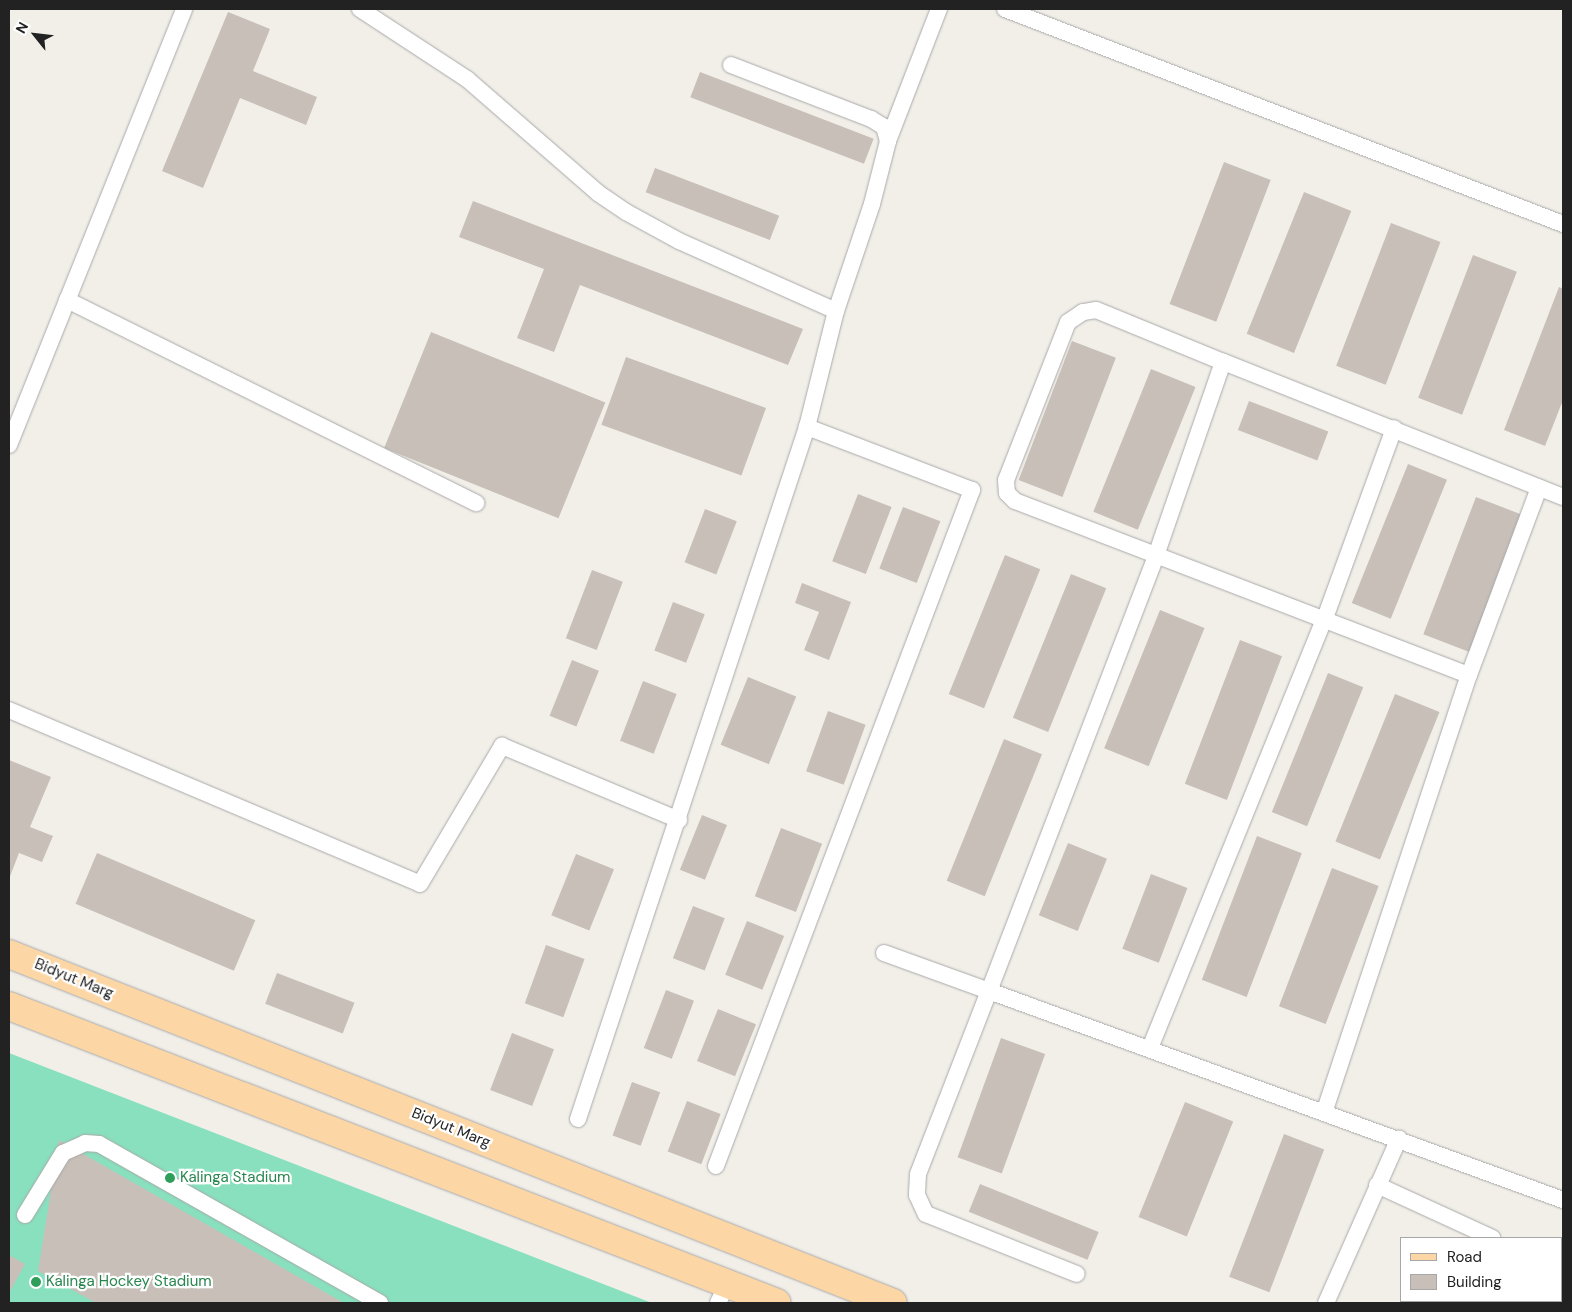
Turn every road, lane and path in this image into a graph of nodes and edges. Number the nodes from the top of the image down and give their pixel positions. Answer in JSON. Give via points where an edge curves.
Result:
{"nodes":[{"id":1,"x":184,"y":9,"type":"edge"},
{"id":2,"x":360,"y":9,"type":"edge"},
{"id":3,"x":939,"y":9,"type":"edge"},
{"id":4,"x":1005,"y":9,"type":"edge"},
{"id":5,"x":731,"y":65,"type":"dead end"},
{"id":6,"x":888,"y":141,"type":"junction"},
{"id":7,"x":1563,"y":224,"type":"edge"},
{"id":8,"x":67,"y":300,"type":"junction"},
{"id":9,"x":836,"y":310,"type":"junction"},
{"id":10,"x":1223,"y":362,"type":"junction"},
{"id":11,"x":807,"y":427,"type":"junction"},
{"id":12,"x":1394,"y":428,"type":"junction"},
{"id":13,"x":9,"y":445,"type":"edge"},
{"id":14,"x":1539,"y":488,"type":"junction"},
{"id":15,"x":1563,"y":497,"type":"edge"},
{"id":16,"x":476,"y":503,"type":"dead end"},
{"id":17,"x":1156,"y":556,"type":"junction"},
{"id":18,"x":1325,"y":618,"type":"junction"},
{"id":19,"x":1469,"y":675,"type":"junction"},
{"id":20,"x":9,"y":710,"type":"edge"},
{"id":21,"x":679,"y":820,"type":"junction"},
{"id":22,"x":884,"y":953,"type":"dead end"},
{"id":23,"x":9,"y":954,"type":"edge"},
{"id":24,"x":989,"y":991,"type":"junction"},
{"id":25,"x":9,"y":1006,"type":"edge"},
{"id":26,"x":1150,"y":1048,"type":"junction"},
{"id":27,"x":1325,"y":1110,"type":"junction"},
{"id":28,"x":578,"y":1119,"type":"dead end"},
{"id":29,"x":1399,"y":1138,"type":"junction"},
{"id":30,"x":716,"y":1166,"type":"dead end"},
{"id":31,"x":1377,"y":1185,"type":"junction"},
{"id":32,"x":1563,"y":1200,"type":"edge"},
{"id":33,"x":25,"y":1215,"type":"dead end"},
{"id":34,"x":1490,"y":1237,"type":"edge"},
{"id":35,"x":1076,"y":1274,"type":"dead end"},
{"id":36,"x":722,"y":1293,"type":"edge"},
{"id":37,"x":380,"y":1303,"type":"edge"},
{"id":38,"x":777,"y":1303,"type":"edge"},
{"id":39,"x":893,"y":1303,"type":"edge"},
{"id":40,"x":1326,"y":1303,"type":"edge"}],
"edges":[{"from":1,"to":8,"type":"lane"},
{"from":2,"to":9,"type":"lane","via":[[467,80],[598,193],[626,212],[679,241]]},
{"from":3,"to":6,"type":"lane"},
{"from":4,"to":7,"type":"lane"},
{"from":5,"to":6,"type":"lane","via":[[871,119],[884,127]]},
{"from":6,"to":9,"type":"lane","via":[[872,204]]},
{"from":8,"to":13,"type":"lane"},
{"from":8,"to":16,"type":"lane"},
{"from":9,"to":11,"type":"lane"},
{"from":10,"to":12,"type":"lane"},
{"from":10,"to":17,"type":"lane"},
{"from":10,"to":17,"type":"lane","via":[[1096,310],[1082,312],[1068,322],[1006,480],[1007,493],[1015,502]]},
{"from":11,"to":21,"type":"lane"},
{"from":11,"to":30,"type":"lane","via":[[972,490]]},
{"from":12,"to":14,"type":"lane"},
{"from":12,"to":18,"type":"lane"},
{"from":14,"to":15,"type":"lane"},
{"from":14,"to":19,"type":"lane"},
{"from":17,"to":18,"type":"lane"},
{"from":17,"to":24,"type":"lane"},
{"from":18,"to":19,"type":"lane"},
{"from":18,"to":26,"type":"lane"},
{"from":19,"to":27,"type":"lane"},
{"from":20,"to":21,"type":"lane","via":[[420,884],[502,746]]},
{"from":21,"to":28,"type":"lane"},
{"from":22,"to":24,"type":"lane"},
{"from":23,"to":39,"type":"main road","name":"Bidyut Marg"},
{"from":24,"to":26,"type":"lane"},
{"from":24,"to":35,"type":"lane","via":[[918,1174],[917,1196],[926,1214]]},
{"from":25,"to":36,"type":"main road"},
{"from":26,"to":27,"type":"lane"},
{"from":27,"to":29,"type":"lane"},
{"from":29,"to":31,"type":"lane"},
{"from":29,"to":32,"type":"lane"},
{"from":31,"to":34,"type":"lane"},
{"from":31,"to":40,"type":"lane"},
{"from":33,"to":37,"type":"lane","via":[[62,1153],[85,1143],[99,1144]]},
{"from":36,"to":38,"type":"main road"}]}
